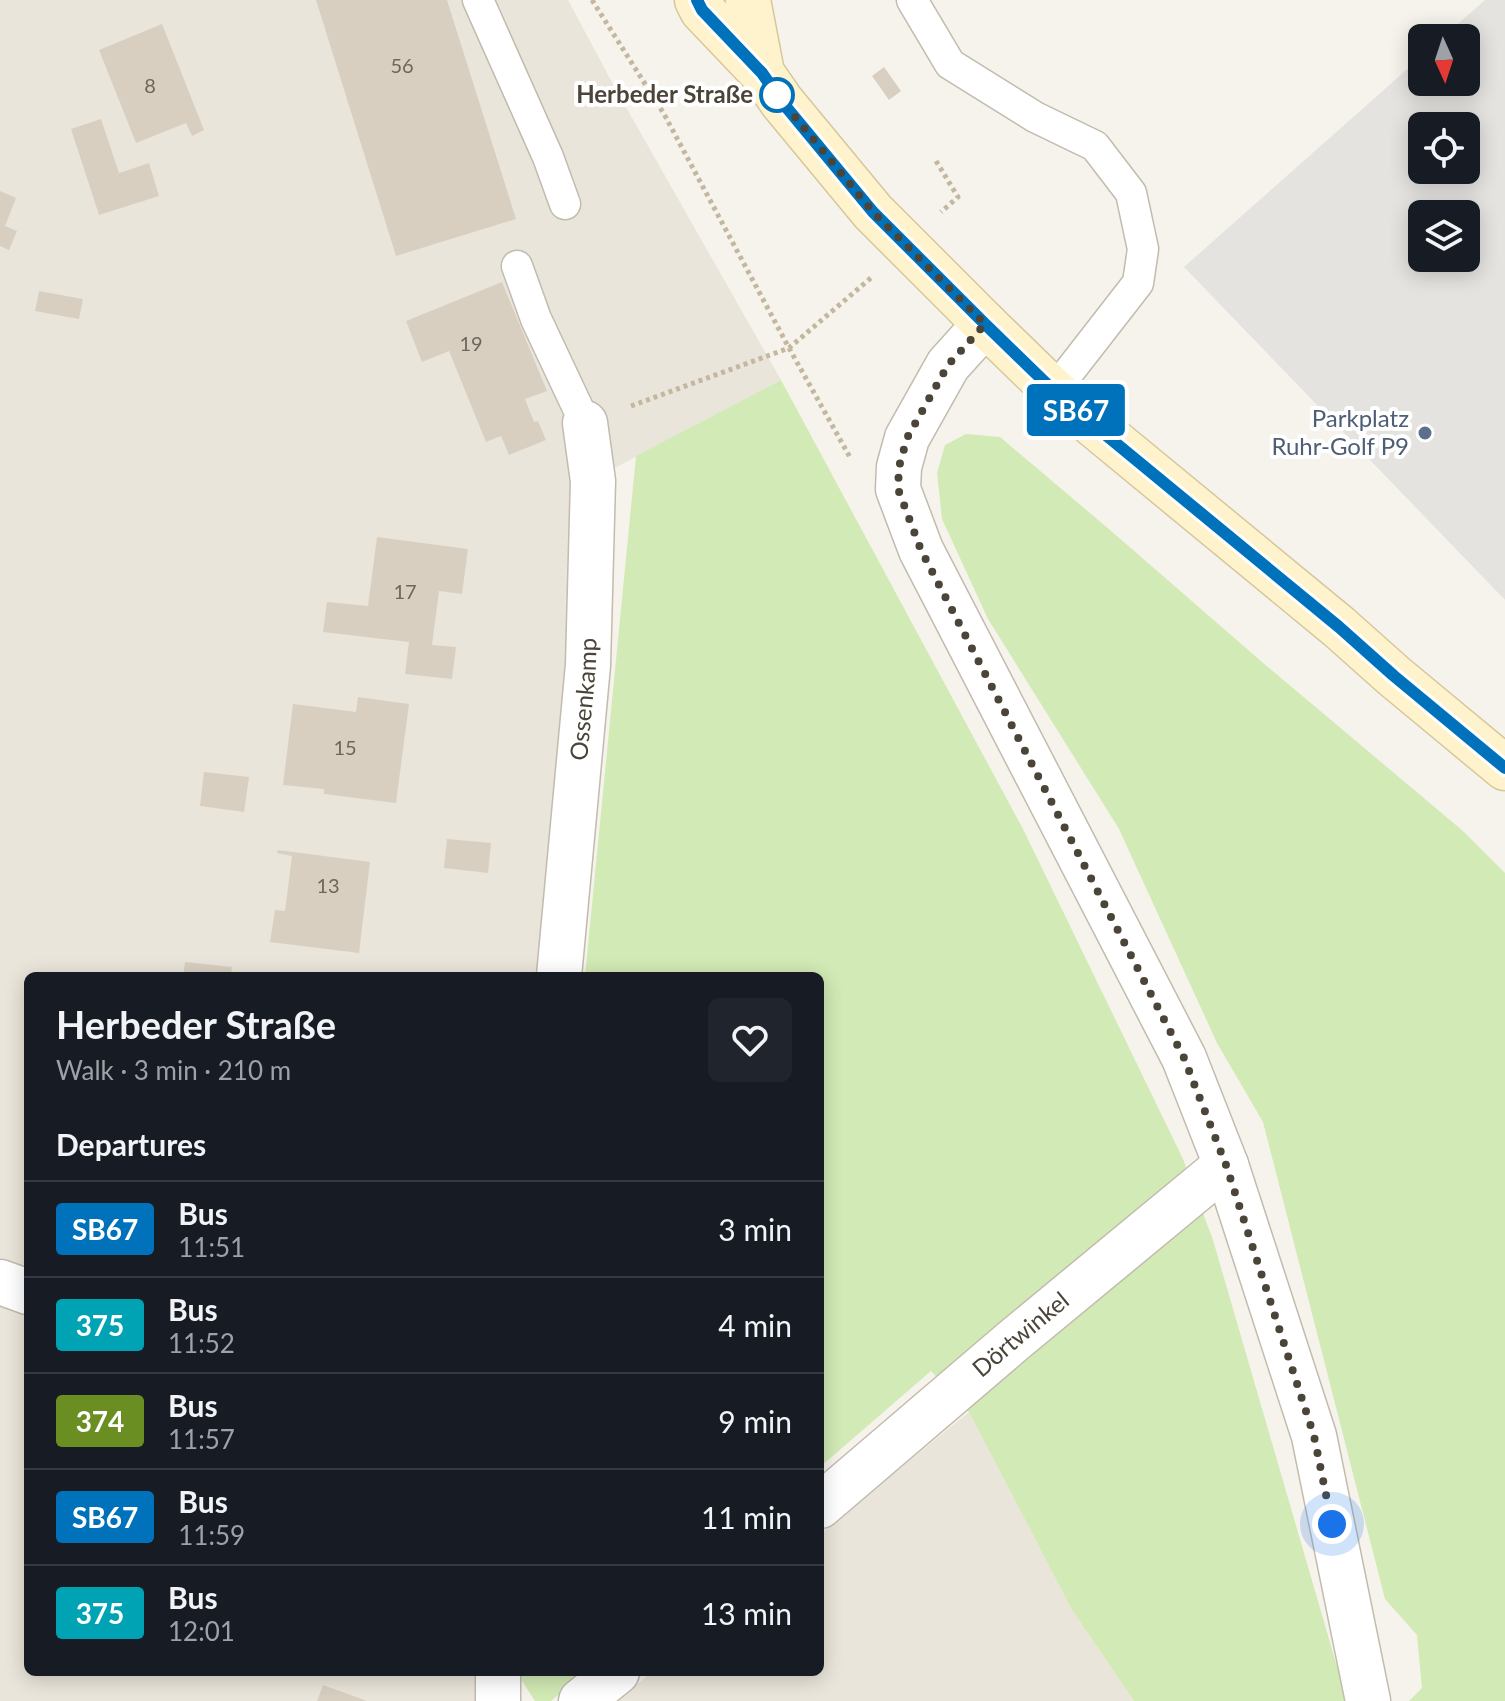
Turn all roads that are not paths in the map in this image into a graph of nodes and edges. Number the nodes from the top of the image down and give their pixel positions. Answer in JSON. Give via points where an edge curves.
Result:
{"nodes":[{"id":1,"x":478,"y":0,"type":"edge"},
{"id":2,"x":697,"y":0,"type":"edge"},
{"id":3,"x":748,"y":0,"type":"edge"},
{"id":4,"x":912,"y":0,"type":"edge"},
{"id":5,"x":762,"y":73,"type":"junction"},
{"id":6,"x":565,"y":204,"type":"dead end"},
{"id":7,"x":517,"y":266,"type":"dead end"},
{"id":8,"x":985,"y":324,"type":"junction"},
{"id":9,"x":1054,"y":391,"type":"junction"},
{"id":10,"x":585,"y":423,"type":"joint"},
{"id":11,"x":1505,"y":768,"type":"edge"},
{"id":12,"x":559,"y":972,"type":"edge"},
{"id":13,"x":1226,"y":1165,"type":"junction"},
{"id":14,"x":0,"y":1282,"type":"edge"},
{"id":15,"x":24,"y":1291,"type":"edge"},
{"id":16,"x":824,"y":1503,"type":"edge"},
{"id":17,"x":498,"y":1676,"type":"edge"},
{"id":18,"x":612,"y":1676,"type":"edge"},
{"id":19,"x":498,"y":1701,"type":"edge"},
{"id":20,"x":581,"y":1701,"type":"edge"},
{"id":21,"x":1368,"y":1701,"type":"edge"}],
"edges":[{"from":1,"to":6,"type":"lane"},
{"from":2,"to":5,"type":"main road"},
{"from":3,"to":5,"type":"main road"},
{"from":4,"to":9,"type":"lane","via":[[950,64],[1035,117],[1095,146],[1131,193],[1143,249],[1138,283]]},
{"from":5,"to":8,"type":"main road","via":[[873,212]]},
{"from":7,"to":10,"type":"lane"},
{"from":8,"to":9,"type":"main road"},
{"from":8,"to":13,"type":"street","via":[[948,365],[907,438],[898,489],[921,550],[1184,1058]]},
{"from":9,"to":11,"type":"main road"},
{"from":10,"to":12,"type":"street","name":"Ossenkamp","via":[[593,481],[588,665]]},
{"from":13,"to":16,"type":"street","name":"Dörtwinkel"},
{"from":13,"to":21,"type":"street","via":[[1314,1436]]},
{"from":14,"to":15,"type":"street"},
{"from":17,"to":19,"type":"street"},
{"from":18,"to":20,"type":"street"}]}
